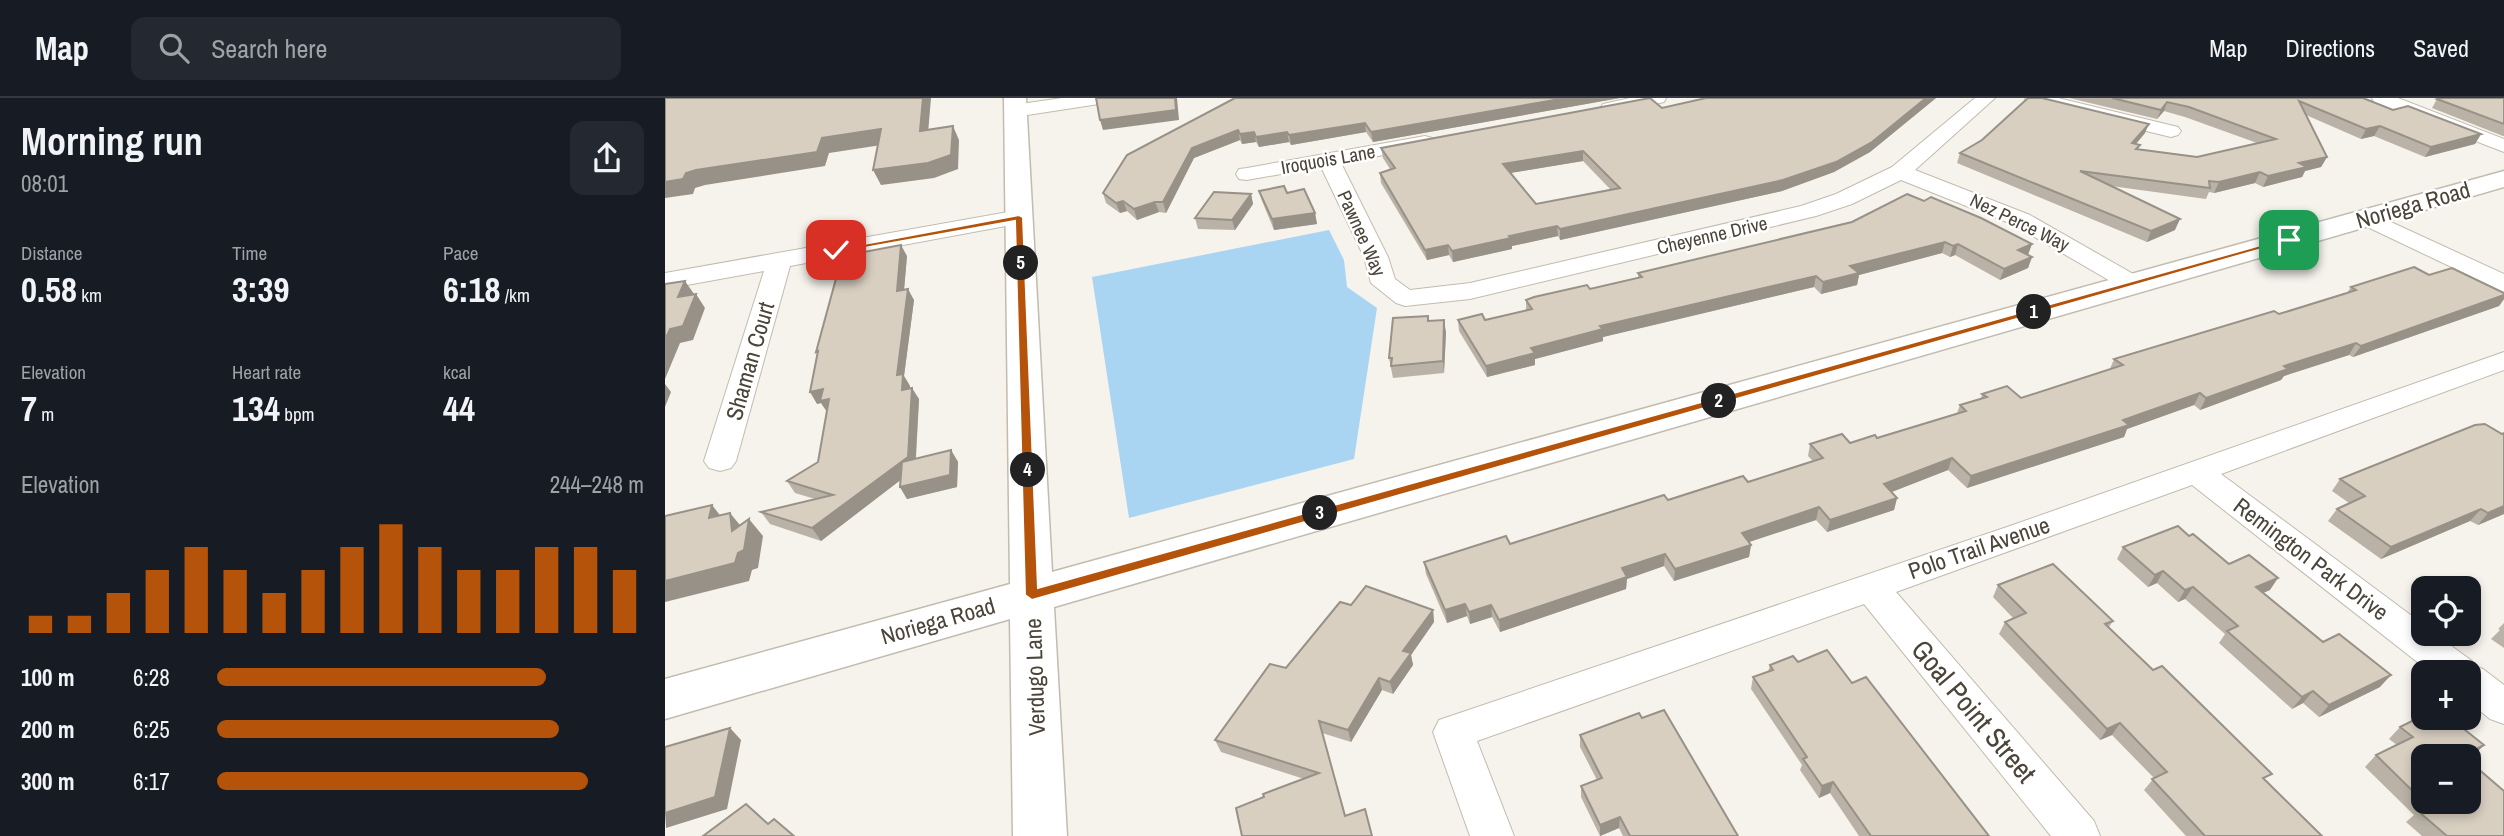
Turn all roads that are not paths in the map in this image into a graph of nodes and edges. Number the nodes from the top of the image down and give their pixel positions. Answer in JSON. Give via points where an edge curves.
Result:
{"nodes":[{"id":1,"x":1099,"y":98,"type":"edge"},
{"id":2,"x":1657,"y":98,"type":"edge"},
{"id":3,"x":1986,"y":98,"type":"edge"},
{"id":4,"x":2034,"y":98,"type":"edge"},
{"id":5,"x":2381,"y":98,"type":"edge"},
{"id":6,"x":1015,"y":104,"type":"edge"},
{"id":7,"x":1595,"y":111,"type":"edge"},
{"id":8,"x":2171,"y":131,"type":"dead end"},
{"id":9,"x":1448,"y":137,"type":"edge"},
{"id":10,"x":2504,"y":146,"type":"edge"},
{"id":11,"x":1328,"y":159,"type":"junction"},
{"id":12,"x":1900,"y":172,"type":"junction"},
{"id":13,"x":1247,"y":174,"type":"dead end"},
{"id":14,"x":2504,"y":179,"type":"edge"},
{"id":15,"x":1019,"y":217,"type":"junction"},
{"id":16,"x":2367,"y":218,"type":"junction"},
{"id":17,"x":779,"y":260,"type":"junction"},
{"id":18,"x":665,"y":281,"type":"edge"},
{"id":19,"x":2133,"y":284,"type":"junction"},
{"id":20,"x":2504,"y":284,"type":"edge"},
{"id":21,"x":1405,"y":298,"type":"joint"},
{"id":22,"x":2504,"y":360,"type":"edge"},
{"id":23,"x":720,"y":461,"type":"dead end"},
{"id":24,"x":2196,"y":472,"type":"junction"},
{"id":25,"x":1870,"y":586,"type":"junction"},
{"id":26,"x":1032,"y":595,"type":"junction"},
{"id":27,"x":2443,"y":660,"type":"edge"},
{"id":28,"x":2481,"y":689,"type":"edge"},
{"id":29,"x":665,"y":699,"type":"edge"},
{"id":30,"x":2504,"y":707,"type":"edge"},
{"id":31,"x":1040,"y":836,"type":"edge"},
{"id":32,"x":1492,"y":836,"type":"edge"},
{"id":33,"x":2078,"y":836,"type":"edge"}],
"edges":[{"from":1,"to":6,"type":"street"},
{"from":2,"to":7,"type":"street"},
{"from":3,"to":12,"type":"street","name":"Cheyenne Drive"},
{"from":4,"to":8,"type":"street"},
{"from":5,"to":10,"type":"street"},
{"from":6,"to":15,"type":"street","name":"Verdugo Lane"},
{"from":9,"to":11,"type":"street","name":"Iroquois Lane"},
{"from":11,"to":13,"type":"street","name":"Iroquois Lane"},
{"from":11,"to":21,"type":"street","name":"Pawnee Way","via":[[1384,283]]},
{"from":12,"to":19,"type":"street","name":"Nez Perce Way","via":[[2022,220]]},
{"from":12,"to":21,"type":"street","name":"Cheyenne Drive","via":[[1844,199],[1768,222],[1470,291]]},
{"from":14,"to":16,"type":"street","name":"Noriega Road"},
{"from":15,"to":17,"type":"street"},
{"from":15,"to":26,"type":"street","name":"Verdugo Lane"},
{"from":16,"to":19,"type":"street","name":"Noriega Road"},
{"from":16,"to":20,"type":"street"},
{"from":17,"to":18,"type":"street"},
{"from":17,"to":23,"type":"street","name":"Shaman Court"},
{"from":19,"to":26,"type":"street","name":"Noriega Road"},
{"from":22,"to":24,"type":"street","name":"Polo Trail Avenue"},
{"from":24,"to":25,"type":"street","name":"Polo Trail Avenue"},
{"from":24,"to":27,"type":"street","name":"Remington Park Drive"},
{"from":25,"to":32,"type":"street","name":"Polo Trail Avenue","via":[[1453,732]]},
{"from":25,"to":33,"type":"street","name":"Goal Point Street"},
{"from":26,"to":29,"type":"street","name":"Noriega Road"},
{"from":26,"to":31,"type":"street","name":"Verdugo Lane"},
{"from":28,"to":30,"type":"street"}]}
